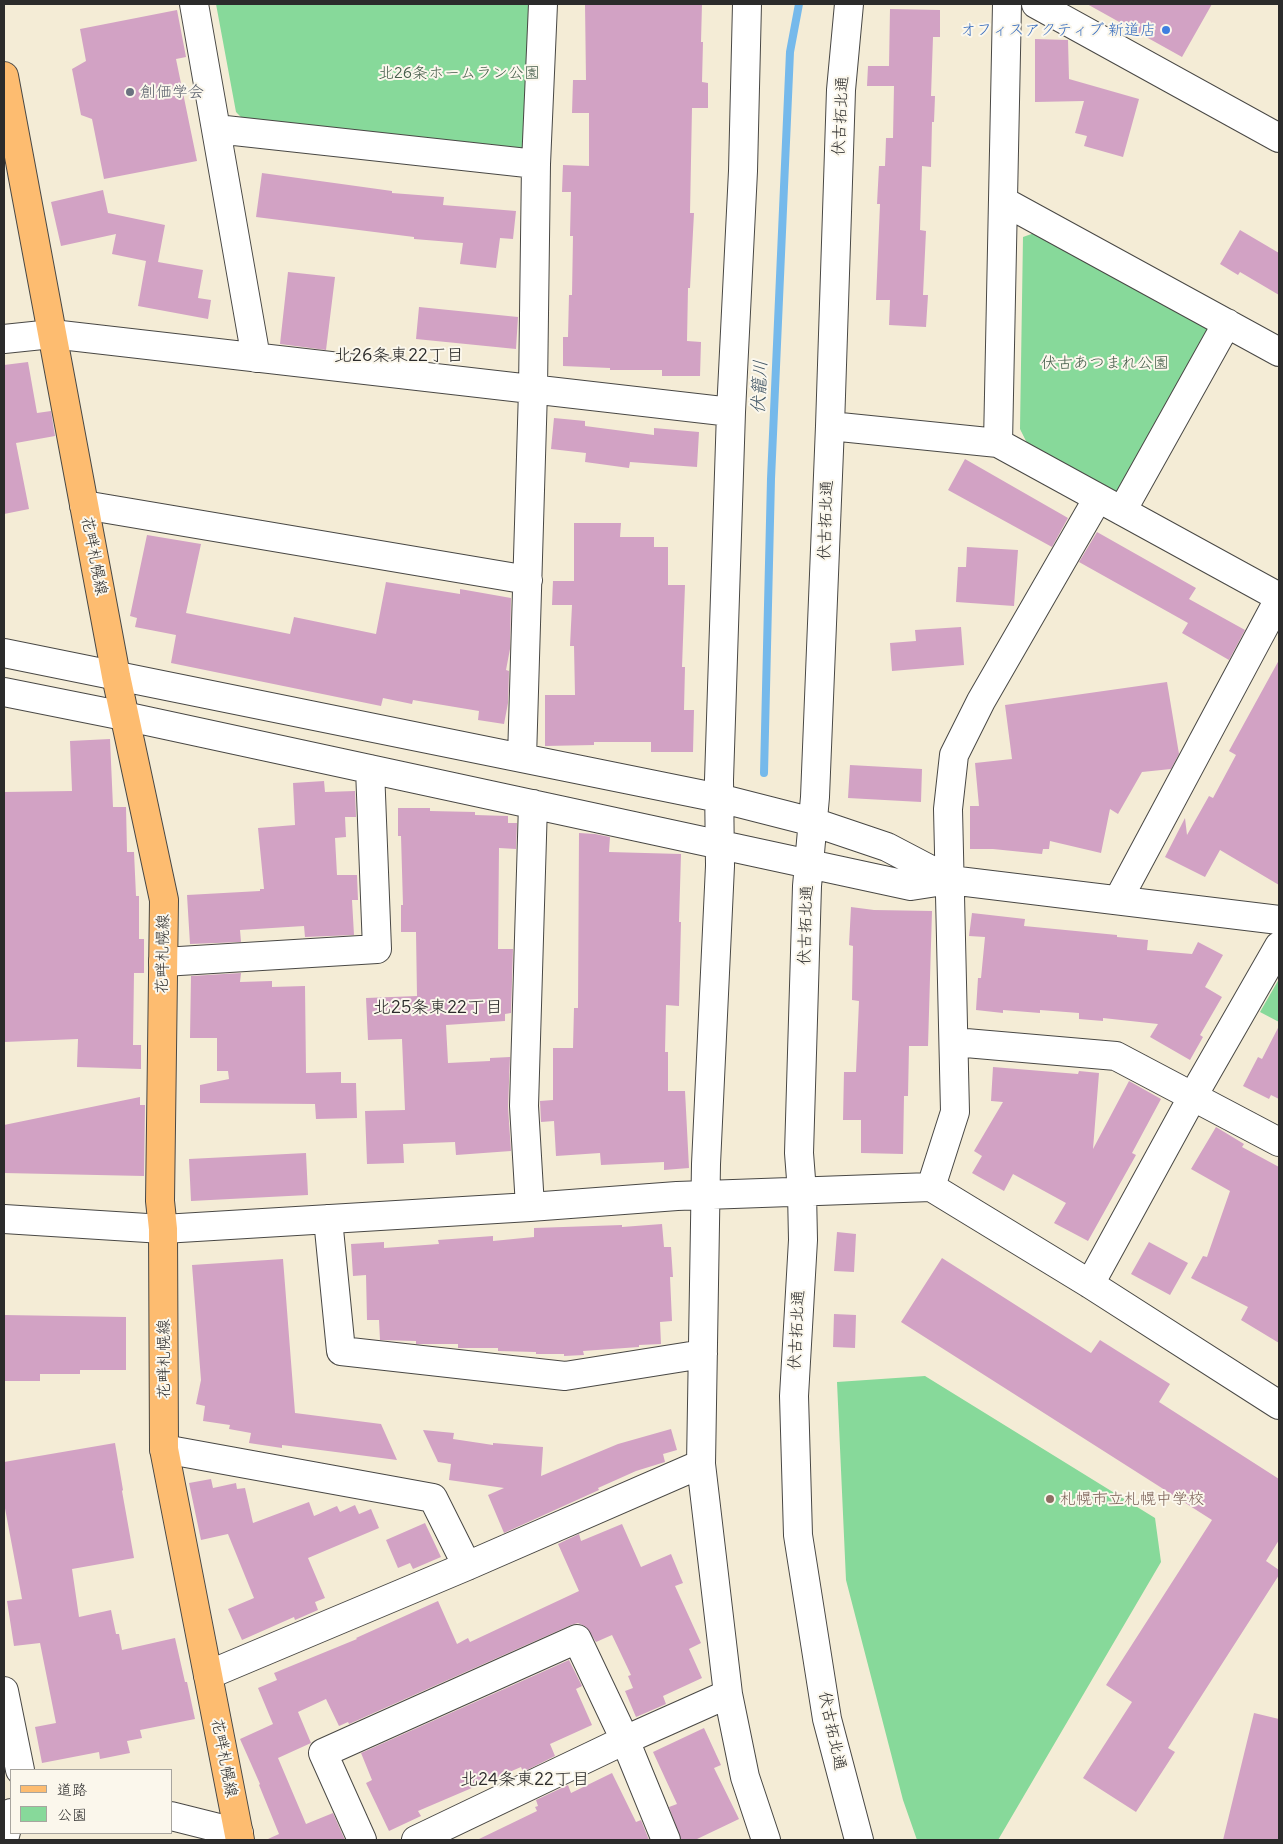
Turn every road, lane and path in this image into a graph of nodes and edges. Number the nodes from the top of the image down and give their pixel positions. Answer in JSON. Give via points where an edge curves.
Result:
{"nodes":[{"id":1,"x":194,"y":4,"type":"edge"},
{"id":2,"x":543,"y":4,"type":"edge"},
{"id":3,"x":747,"y":4,"type":"edge"},
{"id":4,"x":849,"y":4,"type":"edge"},
{"id":5,"x":1007,"y":4,"type":"edge"},
{"id":6,"x":1036,"y":4,"type":"edge"},
{"id":7,"x":4,"y":76,"type":"edge"},
{"id":8,"x":216,"y":129,"type":"junction"},
{"id":9,"x":1279,"y":138,"type":"edge"},
{"id":10,"x":536,"y":164,"type":"junction"},
{"id":11,"x":1003,"y":201,"type":"junction"},
{"id":12,"x":1227,"y":323,"type":"junction"},
{"id":13,"x":52,"y":334,"type":"junction"},
{"id":14,"x":4,"y":339,"type":"edge"},
{"id":15,"x":1279,"y":352,"type":"edge"},
{"id":16,"x":256,"y":358,"type":"junction"},
{"id":17,"x":534,"y":390,"type":"junction"},
{"id":18,"x":731,"y":412,"type":"junction"},
{"id":19,"x":830,"y":426,"type":"junction"},
{"id":20,"x":998,"y":443,"type":"junction"},
{"id":21,"x":1098,"y":498,"type":"junction"},
{"id":22,"x":84,"y":505,"type":"junction"},
{"id":23,"x":1122,"y":511,"type":"junction"},
{"id":24,"x":528,"y":580,"type":"junction"},
{"id":25,"x":1279,"y":598,"type":"edge"},
{"id":26,"x":4,"y":653,"type":"edge"},
{"id":27,"x":116,"y":676,"type":"junction"},
{"id":28,"x":4,"y":692,"type":"edge"},
{"id":29,"x":124,"y":716,"type":"junction"},
{"id":30,"x":522,"y":758,"type":"junction"},
{"id":31,"x":370,"y":769,"type":"junction"},
{"id":32,"x":719,"y":798,"type":"junction"},
{"id":33,"x":533,"y":804,"type":"junction"},
{"id":34,"x":813,"y":822,"type":"junction"},
{"id":35,"x":720,"y":844,"type":"junction"},
{"id":36,"x":809,"y":864,"type":"junction"},
{"id":37,"x":950,"y":880,"type":"junction"},
{"id":38,"x":1118,"y":900,"type":"junction"},
{"id":39,"x":1279,"y":920,"type":"edge"},
{"id":40,"x":1279,"y":946,"type":"edge"},
{"id":41,"x":163,"y":962,"type":"junction"},
{"id":42,"x":954,"y":1042,"type":"junction"},
{"id":43,"x":1193,"y":1096,"type":"junction"},
{"id":44,"x":1279,"y":1142,"type":"edge"},
{"id":45,"x":931,"y":1187,"type":"junction"},
{"id":46,"x":802,"y":1192,"type":"junction"},
{"id":47,"x":705,"y":1195,"type":"junction"},
{"id":48,"x":530,"y":1207,"type":"junction"},
{"id":49,"x":4,"y":1219,"type":"edge"},
{"id":50,"x":328,"y":1219,"type":"junction"},
{"id":51,"x":163,"y":1229,"type":"junction"},
{"id":52,"x":1090,"y":1284,"type":"junction"},
{"id":53,"x":703,"y":1354,"type":"junction"},
{"id":54,"x":1279,"y":1405,"type":"edge"},
{"id":55,"x":164,"y":1449,"type":"junction"},
{"id":56,"x":701,"y":1464,"type":"junction"},
{"id":57,"x":467,"y":1566,"type":"junction"},
{"id":58,"x":208,"y":1675,"type":"junction"},
{"id":59,"x":4,"y":1691,"type":"edge"},
{"id":60,"x":728,"y":1694,"type":"junction"},
{"id":61,"x":625,"y":1740,"type":"junction"},
{"id":62,"x":20,"y":1769,"type":"edge"},
{"id":63,"x":172,"y":1816,"type":"edge"},
{"id":64,"x":10,"y":1817,"type":"edge"},
{"id":65,"x":240,"y":1837,"type":"edge"},
{"id":66,"x":4,"y":1839,"type":"edge"},
{"id":67,"x":362,"y":1840,"type":"edge"},
{"id":68,"x":416,"y":1840,"type":"edge"},
{"id":69,"x":666,"y":1840,"type":"edge"},
{"id":70,"x":766,"y":1840,"type":"edge"},
{"id":71,"x":859,"y":1840,"type":"edge"}],
"edges":[{"from":1,"to":8,"type":"street"},
{"from":2,"to":10,"type":"street"},
{"from":3,"to":18,"type":"street","via":[[744,171]]},
{"from":4,"to":19,"type":"street","name":"伏古拓北通","via":[[841,90]]},
{"from":5,"to":11,"type":"street"},
{"from":6,"to":9,"type":"street"},
{"from":7,"to":13,"type":"main road","name":"花畔札幌線"},
{"from":8,"to":10,"type":"street"},
{"from":8,"to":16,"type":"street"},
{"from":10,"to":17,"type":"street"},
{"from":11,"to":12,"type":"street"},
{"from":11,"to":20,"type":"street"},
{"from":12,"to":15,"type":"street"},
{"from":12,"to":23,"type":"street"},
{"from":13,"to":14,"type":"street"},
{"from":13,"to":16,"type":"street"},
{"from":13,"to":22,"type":"main road","name":"花畔札幌線"},
{"from":16,"to":17,"type":"street"},
{"from":17,"to":18,"type":"street"},
{"from":17,"to":24,"type":"street"},
{"from":18,"to":32,"type":"street"},
{"from":19,"to":20,"type":"street"},
{"from":19,"to":34,"type":"street","name":"伏古拓北通"},
{"from":20,"to":21,"type":"street"},
{"from":21,"to":23,"type":"street"},
{"from":21,"to":37,"type":"street","via":[[980,701],[954,754],[948,809]]},
{"from":22,"to":24,"type":"street"},
{"from":22,"to":27,"type":"main road","name":"花畔札幌線"},
{"from":23,"to":25,"type":"street"},
{"from":24,"to":30,"type":"street"},
{"from":25,"to":38,"type":"street"},
{"from":26,"to":27,"type":"street"},
{"from":27,"to":29,"type":"main road","name":"花畔札幌線"},
{"from":27,"to":30,"type":"street"},
{"from":28,"to":29,"type":"street"},
{"from":29,"to":31,"type":"street"},
{"from":29,"to":41,"type":"main road","name":"花畔札幌線","via":[[164,900]]},
{"from":30,"to":32,"type":"street"},
{"from":31,"to":33,"type":"street"},
{"from":31,"to":41,"type":"street","via":[[377,949]]},
{"from":32,"to":34,"type":"street"},
{"from":32,"to":35,"type":"street"},
{"from":33,"to":35,"type":"street"},
{"from":33,"to":48,"type":"street","via":[[524,1106]]},
{"from":34,"to":36,"type":"street","name":"伏古拓北通"},
{"from":34,"to":37,"type":"street","via":[[887,846]]},
{"from":35,"to":36,"type":"street"},
{"from":35,"to":47,"type":"street"},
{"from":36,"to":37,"type":"street","via":[[911,886]]},
{"from":36,"to":46,"type":"street","name":"伏古拓北通","via":[[799,1153]]},
{"from":37,"to":38,"type":"street"},
{"from":37,"to":42,"type":"street"},
{"from":38,"to":39,"type":"street"},
{"from":40,"to":43,"type":"street"},
{"from":41,"to":51,"type":"main road","name":"花畔札幌線","via":[[160,1201]]},
{"from":42,"to":43,"type":"street","via":[[1116,1056]]},
{"from":42,"to":45,"type":"street","via":[[955,1112]]},
{"from":43,"to":44,"type":"street"},
{"from":43,"to":52,"type":"street"},
{"from":45,"to":46,"type":"street"},
{"from":45,"to":52,"type":"street"},
{"from":46,"to":47,"type":"street"},
{"from":46,"to":71,"type":"street","name":"伏古拓北通","via":[[794,1396],[798,1535],[827,1719]]},
{"from":47,"to":48,"type":"street"},
{"from":47,"to":53,"type":"street"},
{"from":48,"to":50,"type":"street"},
{"from":49,"to":51,"type":"street"},
{"from":50,"to":51,"type":"street"},
{"from":50,"to":53,"type":"street","via":[[340,1351],[566,1376]]},
{"from":51,"to":55,"type":"main road","name":"花畔札幌線"},
{"from":52,"to":54,"type":"street"},
{"from":53,"to":56,"type":"street"},
{"from":55,"to":57,"type":"street","via":[[433,1498]]},
{"from":55,"to":58,"type":"main road","name":"花畔札幌線"},
{"from":56,"to":57,"type":"street"},
{"from":56,"to":60,"type":"street"},
{"from":57,"to":58,"type":"street"},
{"from":58,"to":65,"type":"main road","name":"花畔札幌線"},
{"from":59,"to":62,"type":"street"},
{"from":60,"to":61,"type":"street"},
{"from":60,"to":70,"type":"street","via":[[745,1777]]},
{"from":61,"to":67,"type":"street","via":[[577,1639],[323,1753]]},
{"from":61,"to":68,"type":"street"},
{"from":61,"to":69,"type":"street"},
{"from":63,"to":65,"type":"street"},
{"from":64,"to":66,"type":"street"}]}
